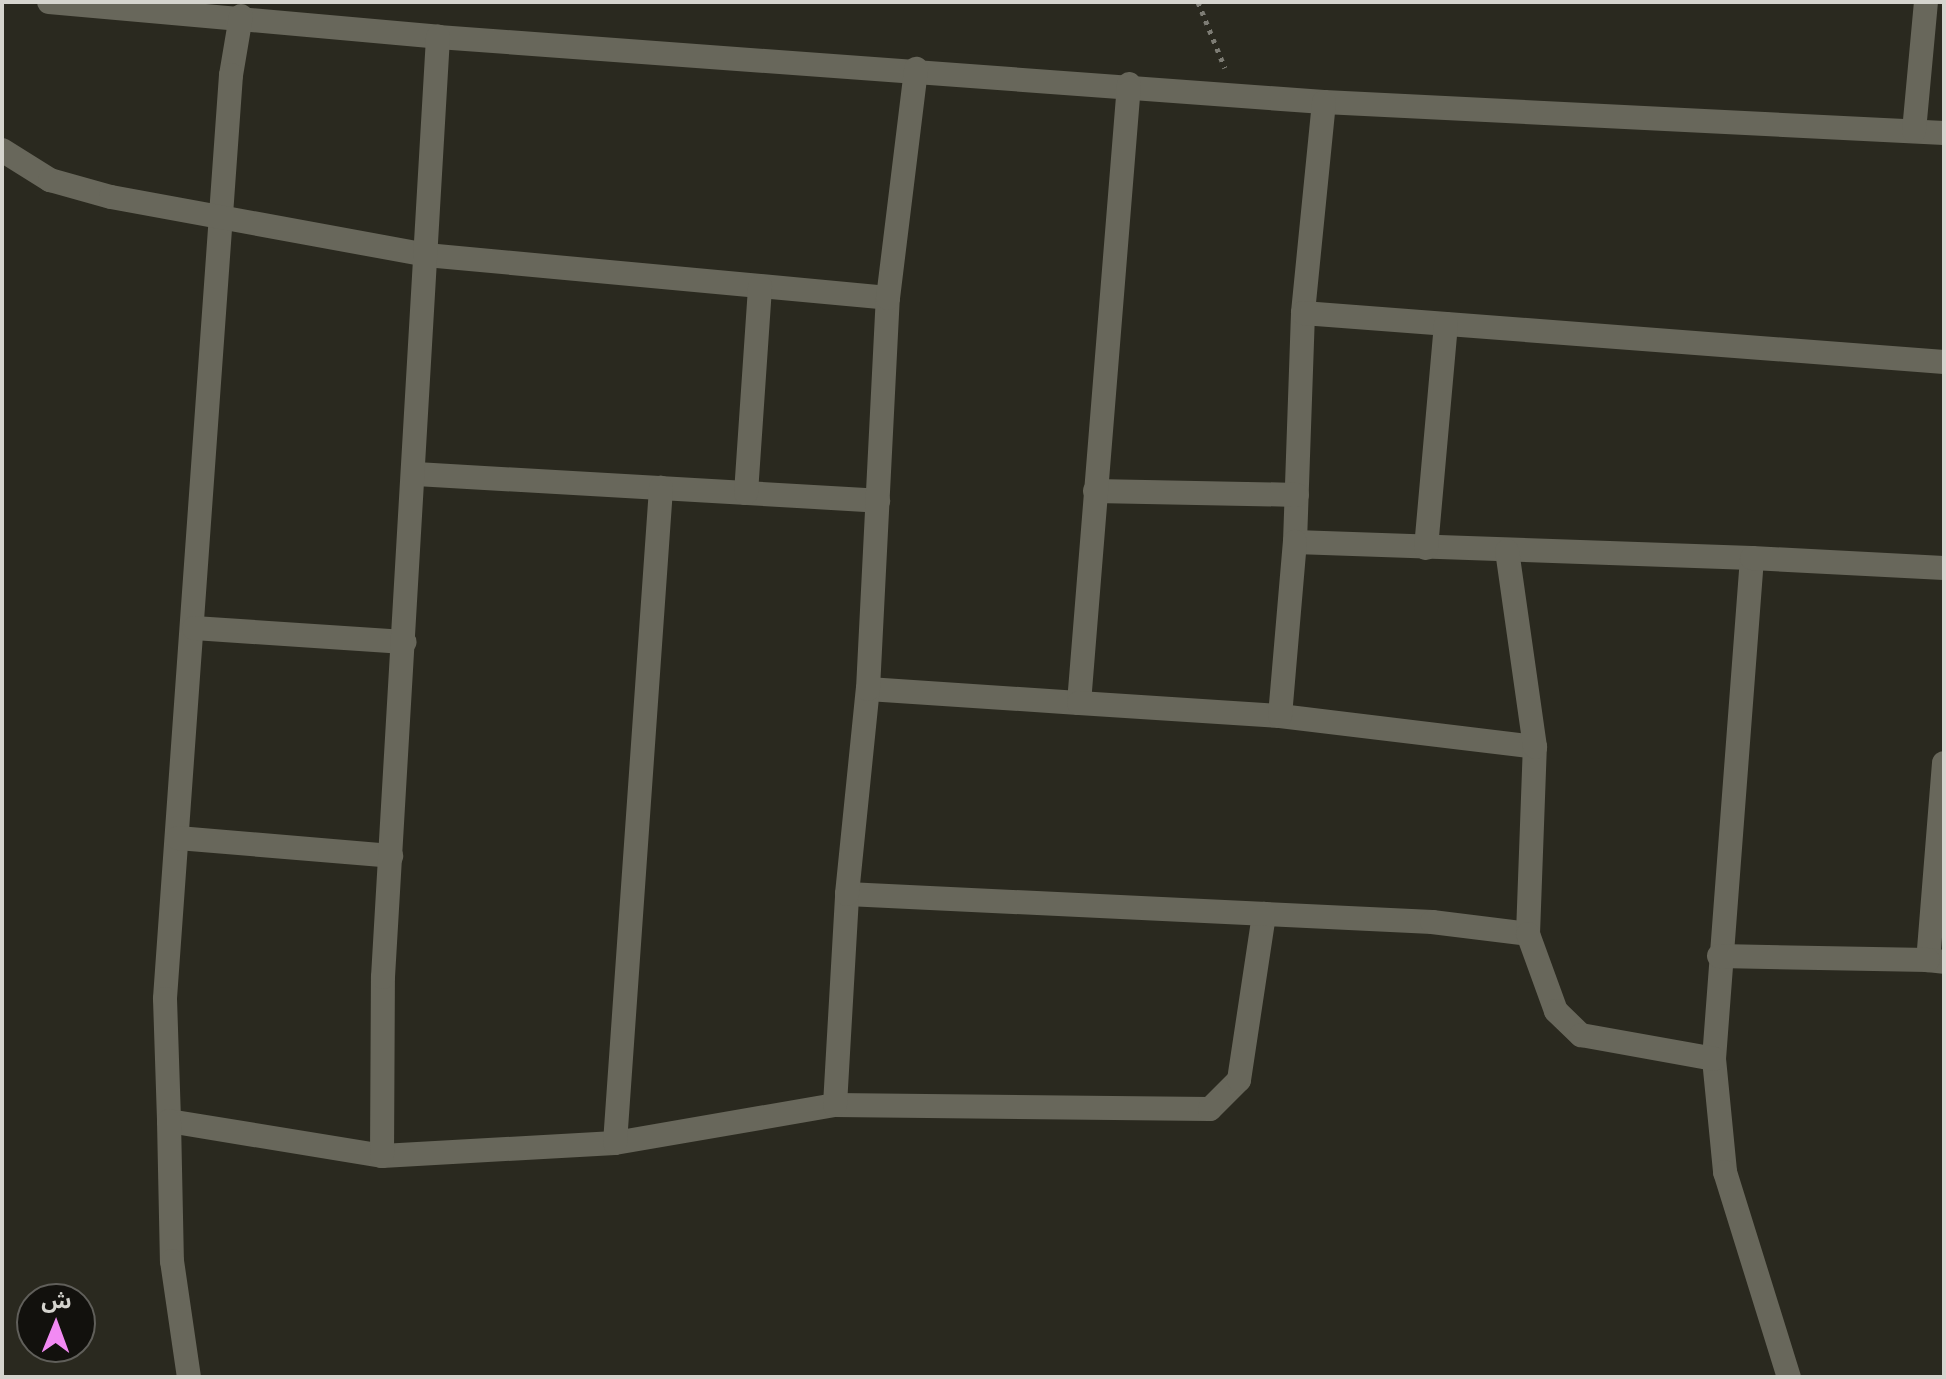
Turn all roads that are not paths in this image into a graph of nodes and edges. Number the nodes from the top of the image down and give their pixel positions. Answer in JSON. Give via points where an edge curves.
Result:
{"nodes":[{"id":1,"x":49,"y":2,"type":"edge"},
{"id":2,"x":1926,"y":2,"type":"edge"},
{"id":3,"x":241,"y":16,"type":"junction"},
{"id":4,"x":438,"y":37,"type":"junction"},
{"id":5,"x":916,"y":69,"type":"junction"},
{"id":6,"x":1129,"y":84,"type":"junction"},
{"id":7,"x":1324,"y":102,"type":"junction"},
{"id":8,"x":1914,"y":131,"type":"junction"},
{"id":9,"x":1944,"y":133,"type":"edge"},
{"id":10,"x":2,"y":150,"type":"edge"},
{"id":11,"x":223,"y":218,"type":"junction"},
{"id":12,"x":426,"y":255,"type":"junction"},
{"id":13,"x":760,"y":286,"type":"junction"},
{"id":14,"x":888,"y":298,"type":"junction"},
{"id":15,"x":1303,"y":313,"type":"junction"},
{"id":16,"x":1446,"y":324,"type":"junction"},
{"id":17,"x":1944,"y":362,"type":"edge"},
{"id":18,"x":416,"y":474,"type":"junction"},
{"id":19,"x":661,"y":488,"type":"junction"},
{"id":20,"x":1095,"y":491,"type":"junction"},
{"id":21,"x":746,"y":493,"type":"junction"},
{"id":22,"x":1297,"y":495,"type":"junction"},
{"id":23,"x":878,"y":501,"type":"junction"},
{"id":24,"x":1295,"y":542,"type":"junction"},
{"id":25,"x":1426,"y":548,"type":"junction"},
{"id":26,"x":1507,"y":551,"type":"junction"},
{"id":27,"x":1752,"y":558,"type":"junction"},
{"id":28,"x":1944,"y":568,"type":"edge"},
{"id":29,"x":194,"y":628,"type":"junction"},
{"id":30,"x":405,"y":642,"type":"junction"},
{"id":31,"x":868,"y":689,"type":"junction"},
{"id":32,"x":1079,"y":703,"type":"junction"},
{"id":33,"x":1280,"y":716,"type":"junction"},
{"id":34,"x":1535,"y":747,"type":"junction"},
{"id":35,"x":1944,"y":763,"type":"edge"},
{"id":36,"x":178,"y":838,"type":"junction"},
{"id":37,"x":391,"y":856,"type":"junction"},
{"id":38,"x":847,"y":894,"type":"junction"},
{"id":39,"x":1264,"y":914,"type":"junction"},
{"id":40,"x":1528,"y":934,"type":"junction"},
{"id":41,"x":1719,"y":956,"type":"junction"},
{"id":42,"x":1936,"y":961,"type":"edge"},
{"id":43,"x":1714,"y":1059,"type":"junction"},
{"id":44,"x":835,"y":1105,"type":"junction"},
{"id":45,"x":169,"y":1121,"type":"junction"},
{"id":46,"x":615,"y":1143,"type":"junction"},
{"id":47,"x":382,"y":1156,"type":"junction"},
{"id":48,"x":189,"y":1377,"type":"edge"},
{"id":49,"x":1789,"y":1377,"type":"edge"}],
"edges":[{"from":1,"to":3,"type":"street"},
{"from":2,"to":8,"type":"street"},
{"from":3,"to":4,"type":"street"},
{"from":3,"to":11,"type":"street"},
{"from":4,"to":5,"type":"street"},
{"from":4,"to":12,"type":"street"},
{"from":5,"to":6,"type":"street"},
{"from":5,"to":14,"type":"street"},
{"from":6,"to":7,"type":"street"},
{"from":6,"to":20,"type":"street"},
{"from":7,"to":8,"type":"street"},
{"from":7,"to":15,"type":"street"},
{"from":8,"to":9,"type":"street"},
{"from":10,"to":11,"type":"street","via":[[50,180]]},
{"from":11,"to":12,"type":"street"},
{"from":11,"to":29,"type":"street"},
{"from":12,"to":13,"type":"street"},
{"from":12,"to":18,"type":"street"},
{"from":13,"to":14,"type":"street"},
{"from":13,"to":21,"type":"street"},
{"from":14,"to":23,"type":"street"},
{"from":15,"to":16,"type":"street"},
{"from":15,"to":22,"type":"street"},
{"from":16,"to":17,"type":"street"},
{"from":16,"to":25,"type":"street"},
{"from":18,"to":19,"type":"street"},
{"from":18,"to":30,"type":"street"},
{"from":19,"to":21,"type":"street"},
{"from":19,"to":46,"type":"street"},
{"from":20,"to":22,"type":"street"},
{"from":20,"to":32,"type":"street"},
{"from":21,"to":23,"type":"street"},
{"from":22,"to":24,"type":"street"},
{"from":23,"to":31,"type":"street"},
{"from":24,"to":25,"type":"street"},
{"from":24,"to":33,"type":"street"},
{"from":25,"to":26,"type":"street"},
{"from":26,"to":27,"type":"street"},
{"from":26,"to":34,"type":"street"},
{"from":27,"to":28,"type":"street"},
{"from":27,"to":41,"type":"street"},
{"from":29,"to":30,"type":"street"},
{"from":29,"to":36,"type":"street"},
{"from":30,"to":37,"type":"street"},
{"from":31,"to":32,"type":"street"},
{"from":31,"to":38,"type":"street"},
{"from":32,"to":33,"type":"street"},
{"from":33,"to":34,"type":"street"},
{"from":34,"to":40,"type":"street"},
{"from":35,"to":42,"type":"street"},
{"from":36,"to":37,"type":"street"},
{"from":36,"to":45,"type":"street","via":[[165,999]]},
{"from":37,"to":47,"type":"street","via":[[383,977]]},
{"from":38,"to":39,"type":"street"},
{"from":38,"to":44,"type":"street"},
{"from":39,"to":40,"type":"street","via":[[1432,922]]},
{"from":39,"to":44,"type":"street","via":[[1239,1080],[1210,1109]]},
{"from":40,"to":43,"type":"street","via":[[1556,1011],[1581,1035]]},
{"from":41,"to":42,"type":"street"},
{"from":41,"to":43,"type":"street"},
{"from":43,"to":49,"type":"street","via":[[1725,1172]]},
{"from":44,"to":46,"type":"street"},
{"from":45,"to":47,"type":"street"},
{"from":45,"to":48,"type":"street","via":[[172,1261]]},
{"from":46,"to":47,"type":"street"}]}
